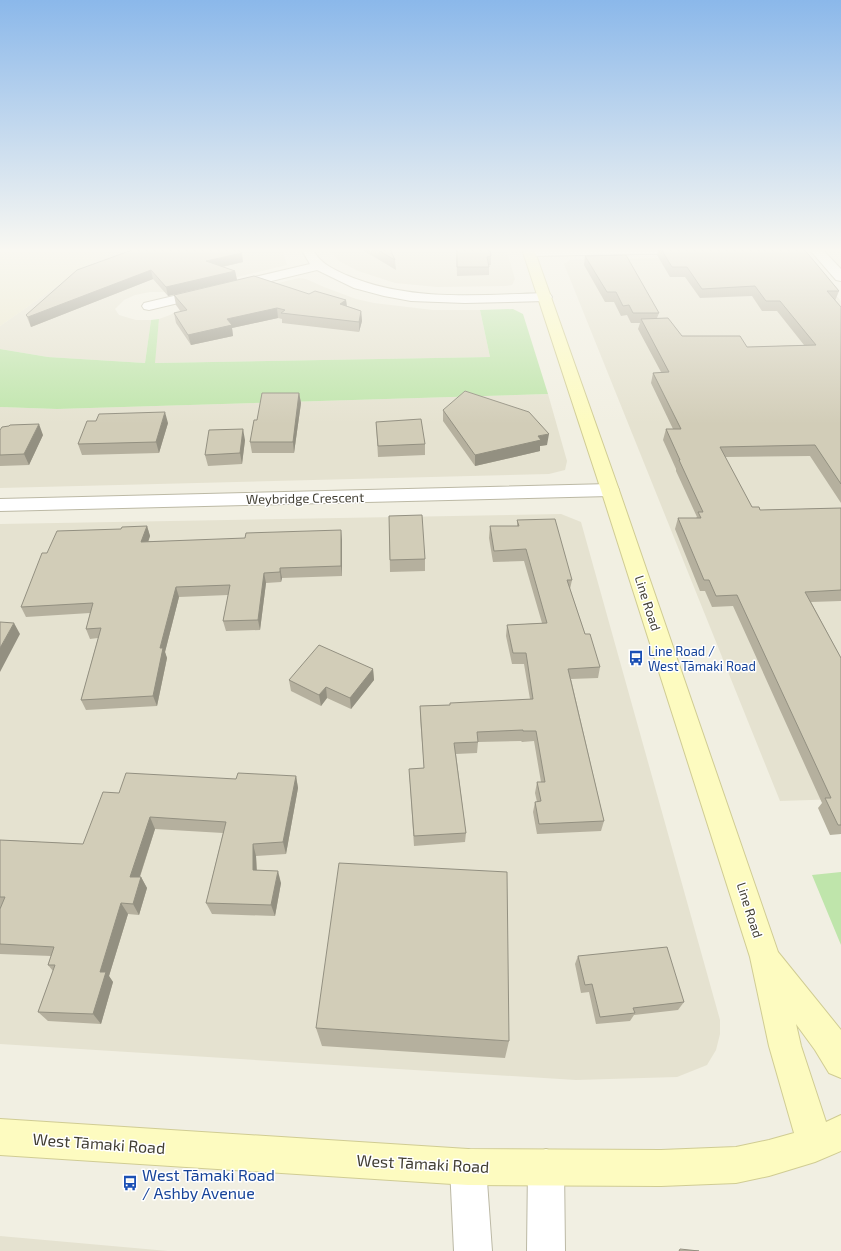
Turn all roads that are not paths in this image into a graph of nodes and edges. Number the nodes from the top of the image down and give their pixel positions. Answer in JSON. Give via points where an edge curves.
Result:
{"nodes":[{"id":1,"x":548,"y":307,"type":"edge"},
{"id":2,"x":610,"y":490,"type":"junction"},
{"id":3,"x":0,"y":506,"type":"edge"},
{"id":4,"x":765,"y":957,"type":"junction"},
{"id":5,"x":841,"y":1061,"type":"edge"},
{"id":6,"x":0,"y":1137,"type":"edge"},
{"id":7,"x":828,"y":1138,"type":"edge"},
{"id":8,"x":468,"y":1167,"type":"junction"},
{"id":9,"x":546,"y":1167,"type":"junction"},
{"id":10,"x":473,"y":1251,"type":"edge"},
{"id":11,"x":546,"y":1251,"type":"edge"}],
"edges":[{"from":1,"to":2,"type":"main road","name":"Line Road"},
{"from":2,"to":3,"type":"street","name":"Weybridge Crescent"},
{"from":2,"to":4,"type":"main road","name":"Line Road"},
{"from":4,"to":5,"type":"main road","name":"Line Road","via":[[828,1038]]},
{"from":4,"to":7,"type":"main road","name":"Line Road","via":[[785,1046]]},
{"from":6,"to":8,"type":"main road","name":"West Tāmaki Road"},
{"from":7,"to":9,"type":"main road","name":"West Tāmaki Road","via":[[736,1166]]},
{"from":8,"to":9,"type":"main road","name":"West Tāmaki Road"},
{"from":8,"to":10,"type":"street"},
{"from":9,"to":11,"type":"street"}]}
